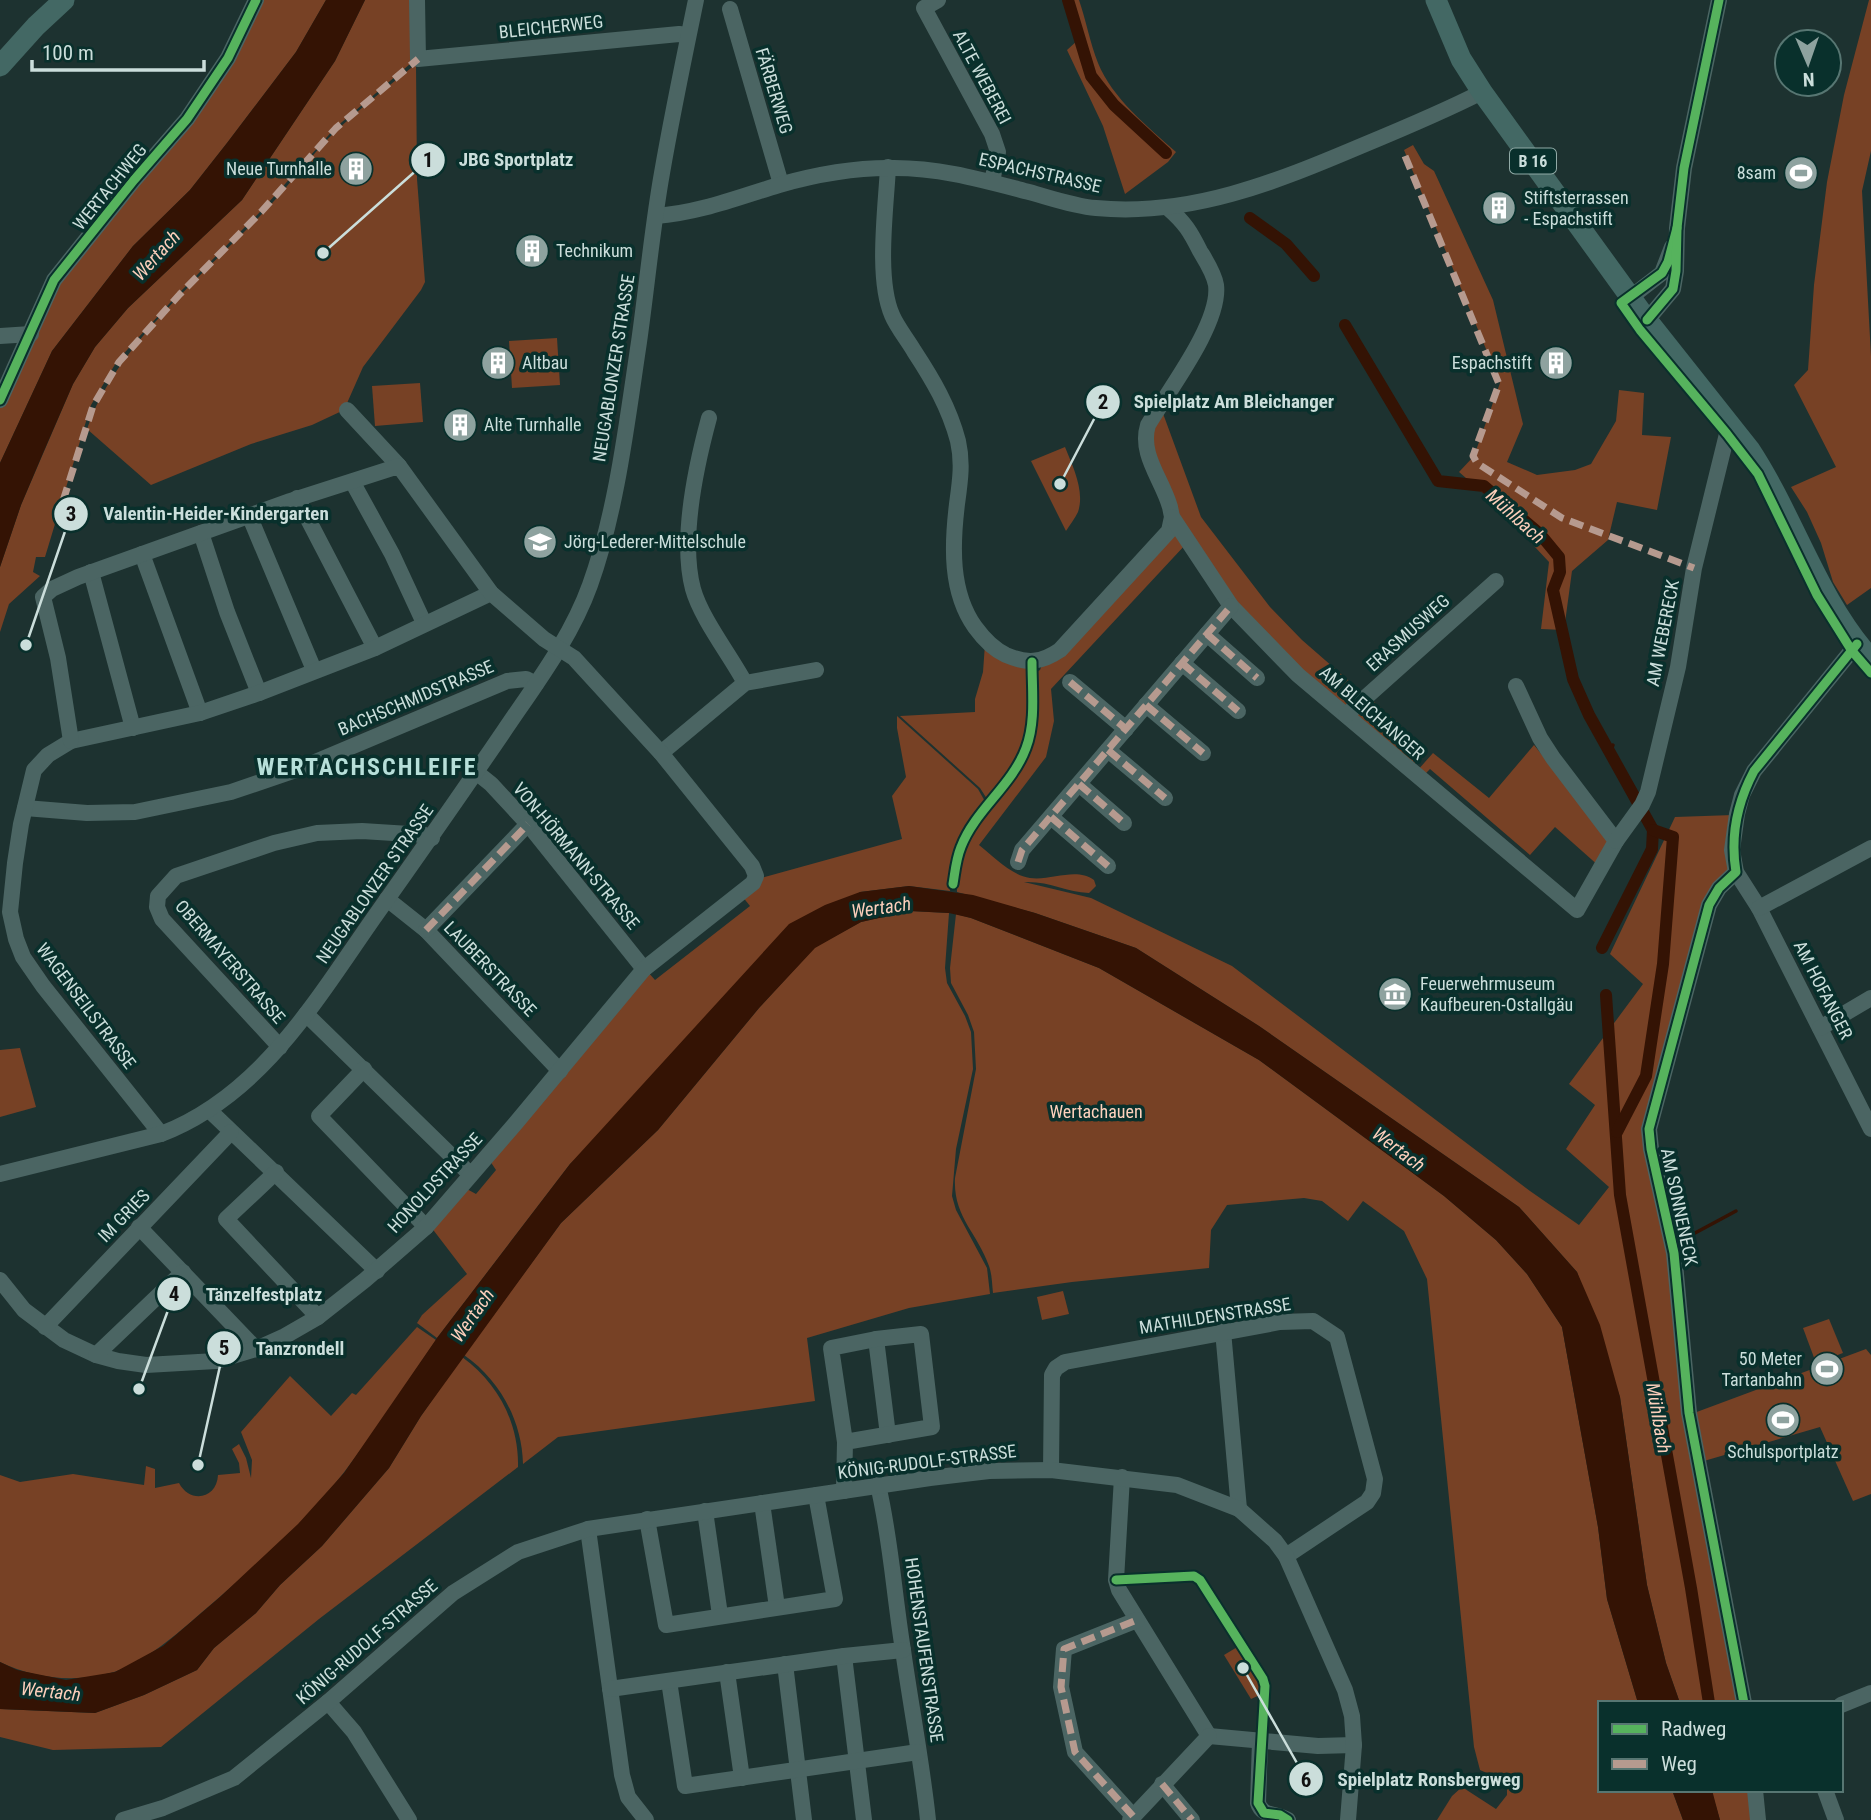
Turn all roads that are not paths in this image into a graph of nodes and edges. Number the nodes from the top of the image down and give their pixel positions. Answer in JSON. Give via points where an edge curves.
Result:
{"nodes":[{"id":1,"x":64,"y":0,"type":"edge"},
{"id":2,"x":256,"y":0,"type":"edge"},
{"id":3,"x":417,"y":0,"type":"edge"},
{"id":4,"x":696,"y":0,"type":"edge"},
{"id":5,"x":938,"y":0,"type":"edge"},
{"id":6,"x":1436,"y":0,"type":"edge"},
{"id":7,"x":1719,"y":0,"type":"edge"},
{"id":8,"x":730,"y":9,"type":"dead end"},
{"id":9,"x":688,"y":36,"type":"junction"},
{"id":10,"x":0,"y":66,"type":"edge"},
{"id":11,"x":1482,"y":92,"type":"junction"},
{"id":12,"x":888,"y":167,"type":"junction"},
{"id":13,"x":992,"y":182,"type":"junction"},
{"id":14,"x":781,"y":184,"type":"junction"},
{"id":15,"x":1168,"y":208,"type":"junction"},
{"id":16,"x":656,"y":216,"type":"junction"},
{"id":17,"x":1677,"y":228,"type":"junction"},
{"id":18,"x":1631,"y":297,"type":"junction"},
{"id":19,"x":1647,"y":320,"type":"junction"},
{"id":20,"x":31,"y":334,"type":"junction"},
{"id":21,"x":0,"y":336,"type":"edge"},
{"id":22,"x":0,"y":400,"type":"edge"},
{"id":23,"x":346,"y":410,"type":"dead end"},
{"id":24,"x":709,"y":418,"type":"dead end"},
{"id":25,"x":1731,"y":426,"type":"junction"},
{"id":26,"x":399,"y":466,"type":"junction"},
{"id":27,"x":352,"y":482,"type":"junction"},
{"id":28,"x":297,"y":498,"type":"junction"},
{"id":29,"x":249,"y":515,"type":"junction"},
{"id":30,"x":1171,"y":517,"type":"junction"},
{"id":31,"x":201,"y":533,"type":"junction"},
{"id":32,"x":142,"y":554,"type":"junction"},
{"id":33,"x":91,"y":572,"type":"junction"},
{"id":34,"x":1496,"y":581,"type":"dead end"},
{"id":35,"x":491,"y":593,"type":"junction"},
{"id":36,"x":1231,"y":606,"type":"junction"},
{"id":37,"x":424,"y":623,"type":"junction"},
{"id":38,"x":1206,"y":634,"type":"junction"},
{"id":39,"x":375,"y":648,"type":"junction"},
{"id":40,"x":559,"y":649,"type":"junction"},
{"id":41,"x":1864,"y":651,"type":"edge"},
{"id":42,"x":1182,"y":663,"type":"junction"},
{"id":43,"x":314,"y":670,"type":"junction"},
{"id":44,"x":816,"y":670,"type":"dead end"},
{"id":45,"x":1257,"y":678,"type":"dead end"},
{"id":46,"x":746,"y":682,"type":"junction"},
{"id":47,"x":1070,"y":682,"type":"dead end"},
{"id":48,"x":536,"y":684,"type":"junction"},
{"id":49,"x":1516,"y":686,"type":"dead end"},
{"id":50,"x":259,"y":693,"type":"junction"},
{"id":51,"x":1146,"y":705,"type":"junction"},
{"id":52,"x":1238,"y":710,"type":"dead end"},
{"id":53,"x":200,"y":713,"type":"junction"},
{"id":54,"x":1346,"y":715,"type":"junction"},
{"id":55,"x":133,"y":728,"type":"junction"},
{"id":56,"x":1126,"y":729,"type":"junction"},
{"id":57,"x":71,"y":741,"type":"junction"},
{"id":58,"x":1108,"y":750,"type":"junction"},
{"id":59,"x":660,"y":753,"type":"junction"},
{"id":60,"x":1202,"y":753,"type":"dead end"},
{"id":61,"x":476,"y":772,"type":"junction"},
{"id":62,"x":1079,"y":784,"type":"junction"},
{"id":63,"x":1165,"y":798,"type":"dead end"},
{"id":64,"x":25,"y":808,"type":"junction"},
{"id":65,"x":1051,"y":817,"type":"junction"},
{"id":66,"x":1125,"y":822,"type":"dead end"},
{"id":67,"x":528,"y":824,"type":"junction"},
{"id":68,"x":432,"y":838,"type":"junction"},
{"id":69,"x":1616,"y":841,"type":"junction"},
{"id":70,"x":1871,"y":848,"type":"edge"},
{"id":71,"x":1018,"y":862,"type":"dead end"},
{"id":72,"x":1108,"y":866,"type":"dead end"},
{"id":73,"x":1736,"y":872,"type":"junction"},
{"id":74,"x":387,"y":899,"type":"junction"},
{"id":75,"x":1759,"y":908,"type":"junction"},
{"id":76,"x":1577,"y":910,"type":"joint"},
{"id":77,"x":426,"y":930,"type":"junction"},
{"id":78,"x":644,"y":969,"type":"junction"},
{"id":79,"x":1871,"y":998,"type":"edge"},
{"id":80,"x":306,"y":1014,"type":"junction"},
{"id":81,"x":1820,"y":1028,"type":"junction"},
{"id":82,"x":280,"y":1047,"type":"junction"},
{"id":83,"x":363,"y":1069,"type":"junction"},
{"id":84,"x":559,"y":1071,"type":"junction"},
{"id":85,"x":209,"y":1110,"type":"junction"},
{"id":86,"x":1871,"y":1129,"type":"edge"},
{"id":87,"x":231,"y":1132,"type":"junction"},
{"id":88,"x":161,"y":1134,"type":"junction"},
{"id":89,"x":276,"y":1172,"type":"junction"},
{"id":90,"x":0,"y":1174,"type":"edge"},
{"id":91,"x":470,"y":1174,"type":"junction"},
{"id":92,"x":139,"y":1227,"type":"junction"},
{"id":93,"x":426,"y":1227,"type":"junction"},
{"id":94,"x":377,"y":1271,"type":"junction"},
{"id":95,"x":183,"y":1272,"type":"junction"},
{"id":96,"x":0,"y":1280,"type":"edge"},
{"id":97,"x":318,"y":1317,"type":"junction"},
{"id":98,"x":45,"y":1326,"type":"junction"},
{"id":99,"x":1223,"y":1331,"type":"junction"},
{"id":100,"x":876,"y":1339,"type":"junction"},
{"id":101,"x":256,"y":1349,"type":"junction"},
{"id":102,"x":96,"y":1355,"type":"junction"},
{"id":103,"x":888,"y":1435,"type":"junction"},
{"id":104,"x":845,"y":1442,"type":"junction"},
{"id":105,"x":1051,"y":1470,"type":"junction"},
{"id":106,"x":1122,"y":1477,"type":"junction"},
{"id":107,"x":878,"y":1485,"type":"junction"},
{"id":108,"x":844,"y":1491,"type":"junction"},
{"id":109,"x":816,"y":1495,"type":"junction"},
{"id":110,"x":762,"y":1503,"type":"junction"},
{"id":111,"x":1239,"y":1509,"type":"junction"},
{"id":112,"x":705,"y":1511,"type":"junction"},
{"id":113,"x":647,"y":1519,"type":"junction"},
{"id":114,"x":588,"y":1529,"type":"junction"},
{"id":115,"x":1286,"y":1556,"type":"junction"},
{"id":116,"x":777,"y":1607,"type":"junction"},
{"id":117,"x":719,"y":1615,"type":"junction"},
{"id":118,"x":1137,"y":1620,"type":"junction"},
{"id":119,"x":903,"y":1650,"type":"junction"},
{"id":120,"x":844,"y":1656,"type":"junction"},
{"id":121,"x":785,"y":1664,"type":"junction"},
{"id":122,"x":727,"y":1672,"type":"junction"},
{"id":123,"x":669,"y":1681,"type":"junction"},
{"id":124,"x":610,"y":1689,"type":"junction"},
{"id":125,"x":1871,"y":1693,"type":"edge"},
{"id":126,"x":1744,"y":1701,"type":"edge"},
{"id":127,"x":328,"y":1702,"type":"junction"},
{"id":128,"x":1843,"y":1704,"type":"edge"},
{"id":129,"x":1209,"y":1736,"type":"junction"},
{"id":130,"x":1260,"y":1741,"type":"junction"},
{"id":131,"x":1354,"y":1745,"type":"junction"},
{"id":132,"x":918,"y":1752,"type":"junction"},
{"id":133,"x":856,"y":1761,"type":"junction"},
{"id":134,"x":796,"y":1770,"type":"junction"},
{"id":135,"x":742,"y":1778,"type":"junction"},
{"id":136,"x":1162,"y":1784,"type":"junction"},
{"id":137,"x":1755,"y":1792,"type":"edge"},
{"id":138,"x":1826,"y":1792,"type":"edge"},
{"id":139,"x":165,"y":1814,"type":"edge"},
{"id":140,"x":1132,"y":1818,"type":"edge"},
{"id":141,"x":123,"y":1820,"type":"edge"},
{"id":142,"x":409,"y":1820,"type":"edge"},
{"id":143,"x":646,"y":1820,"type":"edge"},
{"id":144,"x":804,"y":1820,"type":"edge"},
{"id":145,"x":864,"y":1820,"type":"edge"},
{"id":146,"x":928,"y":1820,"type":"edge"},
{"id":147,"x":1192,"y":1820,"type":"edge"},
{"id":148,"x":1288,"y":1820,"type":"edge"},
{"id":149,"x":1348,"y":1820,"type":"edge"},
{"id":150,"x":1758,"y":1820,"type":"edge"},
{"id":151,"x":1836,"y":1820,"type":"edge"}],
"edges":[{"from":1,"to":10,"type":"main road"},
{"from":2,"to":20,"type":"street","name":"WERTACHWEG","via":[[228,58],[187,119],[54,280]]},
{"from":3,"to":9,"type":"street","name":"BLEICHERWEG","via":[[418,59]]},
{"from":4,"to":9,"type":"street","name":"NEUGABLONZER STRASSE"},
{"from":5,"to":13,"type":"street","name":"ALTE WEBEREI","via":[[924,8],[992,134],[998,152]]},
{"from":6,"to":11,"type":"main road","number":"B 16","via":[[1461,59]]},
{"from":7,"to":17,"type":"street","via":[[1684,168]]},
{"from":8,"to":14,"type":"street","name":"FÄRBERWEG"},
{"from":9,"to":16,"type":"street","name":"NEUGABLONZER STRASSE"},
{"from":11,"to":15,"type":"street","name":"ESPACHSTRASSE","via":[[1292,176]]},
{"from":11,"to":18,"type":"main road","number":"B 16"},
{"from":12,"to":13,"type":"street","name":"ESPACHSTRASSE","via":[[932,169]]},
{"from":12,"to":14,"type":"street","name":"ESPACHSTRASSE"},
{"from":12,"to":30,"type":"street","via":[[885,295],[892,316],[935,383],[959,445],[958,593],[983,638],[1015,659],[1032,663],[1049,658],[1168,531]]},
{"from":13,"to":15,"type":"street","name":"ESPACHSTRASSE","via":[[1096,208]]},
{"from":14,"to":16,"type":"street","name":"ESPACHSTRASSE","via":[[685,213]]},
{"from":15,"to":30,"type":"street","name":"AM BLEICHANGER","via":[[1184,222],[1216,286],[1209,325],[1145,435],[1144,446]]},
{"from":16,"to":40,"type":"street","name":"NEUGABLONZER STRASSE","via":[[606,533],[590,586]]},
{"from":17,"to":18,"type":"street","via":[[1662,273]]},
{"from":17,"to":19,"type":"street","via":[[1673,289]]},
{"from":18,"to":19,"type":"main road","number":"B 16"},
{"from":19,"to":25,"type":"main road","number":"B 16"},
{"from":20,"to":21,"type":"street"},
{"from":20,"to":22,"type":"street","name":"WERTACHWEG"},
{"from":23,"to":26,"type":"street"},
{"from":24,"to":46,"type":"street","via":[[691,503],[690,570],[700,606]]},
{"from":25,"to":41,"type":"main road","number":"B 16","via":[[1763,470],[1825,590]]},
{"from":25,"to":69,"type":"street","name":"AM WEBERECK","via":[[1695,568],[1678,667],[1648,792]]},
{"from":26,"to":27,"type":"street"},
{"from":26,"to":35,"type":"street"},
{"from":27,"to":28,"type":"street"},
{"from":27,"to":37,"type":"street"},
{"from":28,"to":29,"type":"street"},
{"from":28,"to":39,"type":"street"},
{"from":29,"to":31,"type":"street"},
{"from":29,"to":43,"type":"street"},
{"from":30,"to":36,"type":"street","name":"AM BLEICHANGER"},
{"from":31,"to":32,"type":"street"},
{"from":31,"to":50,"type":"street"},
{"from":32,"to":33,"type":"street"},
{"from":32,"to":53,"type":"street"},
{"from":33,"to":55,"type":"street"},
{"from":33,"to":57,"type":"street","via":[[43,597]]},
{"from":34,"to":54,"type":"street","name":"ERASMUSWEG"},
{"from":35,"to":37,"type":"street"},
{"from":35,"to":40,"type":"street"},
{"from":36,"to":38,"type":"street"},
{"from":36,"to":54,"type":"street","name":"AM BLEICHANGER","via":[[1298,675]]},
{"from":37,"to":39,"type":"street"},
{"from":38,"to":42,"type":"street"},
{"from":38,"to":45,"type":"street"},
{"from":39,"to":43,"type":"street"},
{"from":40,"to":48,"type":"street","name":"NEUGABLONZER STRASSE"},
{"from":40,"to":59,"type":"street","via":[[574,658]]},
{"from":41,"to":73,"type":"street","via":[[1754,771],[1737,814],[1732,850]]},
{"from":42,"to":51,"type":"street"},
{"from":42,"to":52,"type":"street"},
{"from":43,"to":50,"type":"street"},
{"from":44,"to":46,"type":"street"},
{"from":46,"to":59,"type":"street"},
{"from":47,"to":56,"type":"street"},
{"from":48,"to":61,"type":"street","name":"NEUGABLONZER STRASSE"},
{"from":48,"to":64,"type":"street","name":"BACHSCHMIDSTRASSE","via":[[526,679],[507,681],[296,770],[231,792],[135,812]]},
{"from":49,"to":69,"type":"street","via":[[1553,758]]},
{"from":50,"to":53,"type":"street"},
{"from":51,"to":56,"type":"street"},
{"from":51,"to":60,"type":"street"},
{"from":53,"to":55,"type":"street"},
{"from":54,"to":76,"type":"street","name":"AM BLEICHANGER"},
{"from":55,"to":57,"type":"street"},
{"from":56,"to":58,"type":"street"},
{"from":57,"to":64,"type":"street","name":"WAGENSEILSTRASSE","via":[[34,770]]},
{"from":58,"to":62,"type":"street"},
{"from":58,"to":63,"type":"street"},
{"from":59,"to":78,"type":"street","name":"HONOLDSTRASSE","via":[[755,871],[752,883]]},
{"from":61,"to":67,"type":"street","name":"VON-HÖRMANN-STRASSE"},
{"from":61,"to":68,"type":"street","name":"NEUGABLONZER STRASSE"},
{"from":62,"to":65,"type":"street"},
{"from":62,"to":66,"type":"street"},
{"from":64,"to":88,"type":"street","name":"WAGENSEILSTRASSE","via":[[10,912],[19,948],[43,986]]},
{"from":65,"to":71,"type":"street","via":[[1022,850]]},
{"from":65,"to":72,"type":"street"},
{"from":67,"to":77,"type":"street"},
{"from":67,"to":78,"type":"street","name":"VON-HÖRMANN-STRASSE"},
{"from":68,"to":74,"type":"street","name":"NEUGABLONZER STRASSE"},
{"from":68,"to":82,"type":"street","name":"OBERMAYERSTRASSE","via":[[362,831],[317,834],[274,843],[176,876],[163,887],[157,907],[162,919]]},
{"from":69,"to":76,"type":"street","name":"AM WEBERECK"},
{"from":70,"to":75,"type":"street"},
{"from":73,"to":75,"type":"street","name":"AM HOFANGER"},
{"from":73,"to":126,"type":"street","name":"AM SONNENECK","via":[[1709,905],[1649,1129],[1676,1265],[1689,1413]]},
{"from":74,"to":77,"type":"street","name":"LAUBERSTRASSE"},
{"from":74,"to":80,"type":"street","name":"NEUGABLONZER STRASSE"},
{"from":75,"to":81,"type":"street","name":"AM HOFANGER"},
{"from":77,"to":84,"type":"street","name":"LAUBERSTRASSE"},
{"from":78,"to":84,"type":"street","name":"HONOLDSTRASSE"},
{"from":79,"to":81,"type":"street"},
{"from":80,"to":82,"type":"street","name":"NEUGABLONZER STRASSE"},
{"from":80,"to":83,"type":"street"},
{"from":81,"to":86,"type":"street","name":"AM HOFANGER"},
{"from":82,"to":85,"type":"street","name":"NEUGABLONZER STRASSE"},
{"from":83,"to":91,"type":"street"},
{"from":83,"to":93,"type":"street","via":[[319,1115]]},
{"from":84,"to":91,"type":"street","name":"HONOLDSTRASSE"},
{"from":85,"to":87,"type":"street"},
{"from":85,"to":88,"type":"street","name":"NEUGABLONZER STRASSE"},
{"from":87,"to":89,"type":"street"},
{"from":87,"to":92,"type":"street","name":"IM GRIES"},
{"from":88,"to":90,"type":"street","name":"NEUGABLONZER STRASSE"},
{"from":89,"to":94,"type":"street"},
{"from":89,"to":97,"type":"street","via":[[226,1219]]},
{"from":91,"to":93,"type":"street","name":"HONOLDSTRASSE"},
{"from":92,"to":95,"type":"street"},
{"from":92,"to":98,"type":"street","name":"IM GRIES"},
{"from":93,"to":94,"type":"street","name":"HONOLDSTRASSE"},
{"from":94,"to":97,"type":"street","name":"HONOLDSTRASSE"},
{"from":95,"to":101,"type":"street"},
{"from":95,"to":102,"type":"street"},
{"from":96,"to":98,"type":"street","name":"HONOLDSTRASSE","via":[[24,1310]]},
{"from":97,"to":101,"type":"street","name":"HONOLDSTRASSE"},
{"from":98,"to":102,"type":"street","name":"HONOLDSTRASSE"},
{"from":99,"to":105,"type":"street","name":"MATHILDENSTRASSE","via":[[1065,1362],[1056,1368],[1052,1375]]},
{"from":99,"to":111,"type":"street"},
{"from":99,"to":115,"type":"street","name":"MATHILDENSTRASSE","via":[[1313,1321],[1337,1337],[1375,1479],[1373,1493],[1367,1502]]},
{"from":100,"to":103,"type":"street"},
{"from":100,"to":103,"type":"street","via":[[921,1334],[932,1427]]},
{"from":100,"to":104,"type":"street","via":[[831,1348]]},
{"from":101,"to":102,"type":"street","name":"HONOLDSTRASSE","via":[[192,1364],[146,1365]]},
{"from":103,"to":104,"type":"street"},
{"from":104,"to":108,"type":"street"},
{"from":105,"to":106,"type":"street","name":"KÖNIG-RUDOLF-STRASSE"},
{"from":105,"to":107,"type":"street","name":"KÖNIG-RUDOLF-STRASSE","via":[[989,1471]]},
{"from":106,"to":111,"type":"street","name":"KÖNIG-RUDOLF-STRASSE","via":[[1177,1485]]},
{"from":106,"to":118,"type":"street","via":[[1116,1580]]},
{"from":107,"to":108,"type":"street","name":"KÖNIG-RUDOLF-STRASSE"},
{"from":107,"to":119,"type":"street","name":"HOHENSTAUFENSTRASSE"},
{"from":108,"to":109,"type":"street","name":"KÖNIG-RUDOLF-STRASSE"},
{"from":109,"to":110,"type":"street","name":"KÖNIG-RUDOLF-STRASSE"},
{"from":109,"to":116,"type":"street","name":"KÖNIG-RUDOLF-STRASSE","via":[[835,1600]]},
{"from":110,"to":112,"type":"street","name":"KÖNIG-RUDOLF-STRASSE"},
{"from":110,"to":116,"type":"street"},
{"from":111,"to":115,"type":"street","name":"KÖNIG-RUDOLF-STRASSE"},
{"from":112,"to":113,"type":"street","name":"KÖNIG-RUDOLF-STRASSE"},
{"from":112,"to":117,"type":"street"},
{"from":113,"to":114,"type":"street","name":"KÖNIG-RUDOLF-STRASSE"},
{"from":113,"to":117,"type":"street","name":"KÖNIG-RUDOLF-STRASSE","via":[[666,1625]]},
{"from":114,"to":124,"type":"street"},
{"from":114,"to":127,"type":"street","name":"KÖNIG-RUDOLF-STRASSE","via":[[518,1552],[453,1593]]},
{"from":115,"to":131,"type":"street","name":"KÖNIG-RUDOLF-STRASSE","via":[[1345,1690]]},
{"from":116,"to":117,"type":"street","name":"KÖNIG-RUDOLF-STRASSE"},
{"from":118,"to":129,"type":"street"},
{"from":118,"to":140,"type":"street","via":[[1064,1649],[1061,1678],[1074,1752]]},
{"from":119,"to":120,"type":"street"},
{"from":119,"to":132,"type":"street","name":"HOHENSTAUFENSTRASSE"},
{"from":120,"to":121,"type":"street"},
{"from":120,"to":133,"type":"street"},
{"from":121,"to":122,"type":"street"},
{"from":121,"to":134,"type":"street"},
{"from":122,"to":123,"type":"street"},
{"from":122,"to":135,"type":"street"},
{"from":123,"to":124,"type":"street"},
{"from":123,"to":135,"type":"street","via":[[685,1786]]},
{"from":124,"to":143,"type":"street","via":[[628,1797]]},
{"from":125,"to":128,"type":"street"},
{"from":127,"to":139,"type":"street","name":"KÖNIG-RUDOLF-STRASSE","via":[[234,1778]]},
{"from":127,"to":142,"type":"street","via":[[354,1732]]},
{"from":129,"to":130,"type":"street"},
{"from":129,"to":136,"type":"street"},
{"from":130,"to":131,"type":"street"},
{"from":130,"to":148,"type":"street","via":[[1260,1810]]},
{"from":131,"to":149,"type":"street","name":"KÖNIG-RUDOLF-STRASSE"},
{"from":132,"to":133,"type":"street"},
{"from":132,"to":146,"type":"street","name":"HOHENSTAUFENSTRASSE"},
{"from":133,"to":134,"type":"street"},
{"from":133,"to":145,"type":"street"},
{"from":134,"to":135,"type":"street"},
{"from":134,"to":144,"type":"street"},
{"from":136,"to":140,"type":"street"},
{"from":136,"to":147,"type":"street"},
{"from":137,"to":150,"type":"street"},
{"from":138,"to":151,"type":"street"},
{"from":139,"to":141,"type":"street","name":"KÖNIG-RUDOLF-STRASSE"}]}
